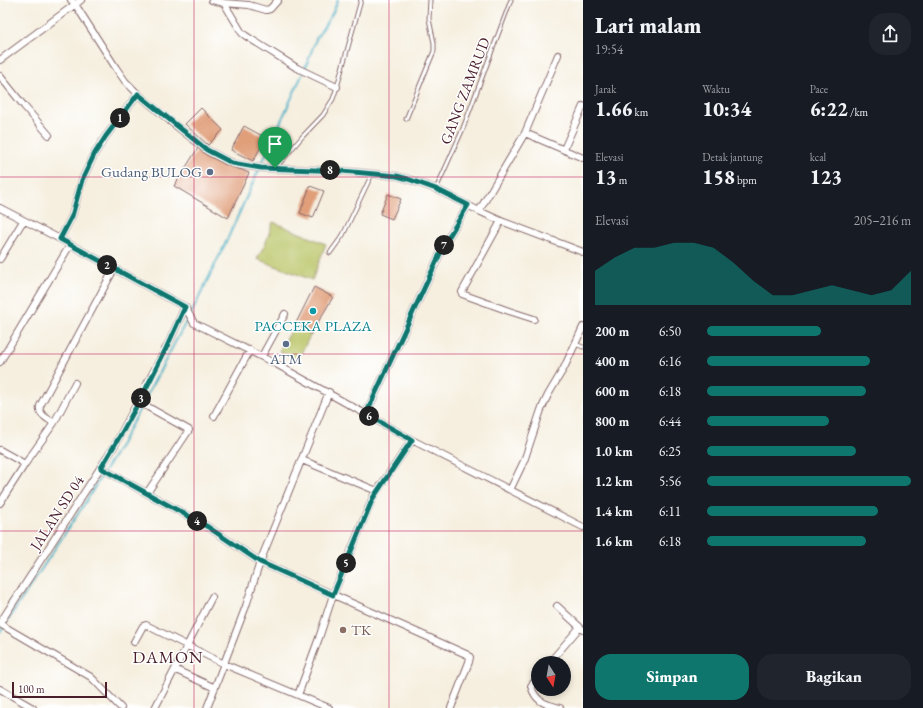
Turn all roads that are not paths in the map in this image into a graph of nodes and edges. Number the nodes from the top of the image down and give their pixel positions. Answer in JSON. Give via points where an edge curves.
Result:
{"nodes":[{"id":1,"x":81,"y":0,"type":"edge"},
{"id":2,"x":212,"y":0,"type":"edge"},
{"id":3,"x":278,"y":0,"type":"edge"},
{"id":4,"x":361,"y":0,"type":"edge"},
{"id":5,"x":430,"y":0,"type":"edge"},
{"id":6,"x":511,"y":0,"type":"edge"},
{"id":7,"x":73,"y":2,"type":"edge"},
{"id":8,"x":224,"y":4,"type":"junction"},
{"id":9,"x":558,"y":55,"type":"dead end"},
{"id":10,"x":0,"y":60,"type":"edge"},
{"id":11,"x":0,"y":76,"type":"edge"},
{"id":12,"x":337,"y":87,"type":"junction"},
{"id":13,"x":138,"y":94,"type":"junction"},
{"id":14,"x":583,"y":106,"type":"edge"},
{"id":15,"x":406,"y":119,"type":"dead end"},
{"id":16,"x":525,"y":133,"type":"junction"},
{"id":17,"x":49,"y":135,"type":"dead end"},
{"id":18,"x":564,"y":150,"type":"junction"},
{"id":19,"x":583,"y":158,"type":"edge"},
{"id":20,"x":275,"y":168,"type":"junction"},
{"id":21,"x":372,"y":174,"type":"junction"},
{"id":22,"x":436,"y":189,"type":"junction"},
{"id":23,"x":468,"y":205,"type":"junction"},
{"id":24,"x":0,"y":208,"type":"edge"},
{"id":25,"x":479,"y":211,"type":"junction"},
{"id":26,"x":501,"y":220,"type":"junction"},
{"id":27,"x":23,"y":221,"type":"junction"},
{"id":28,"x":60,"y":239,"type":"junction"},
{"id":29,"x":70,"y":245,"type":"junction"},
{"id":30,"x":583,"y":252,"type":"edge"},
{"id":31,"x":330,"y":253,"type":"dead end"},
{"id":32,"x":0,"y":259,"type":"edge"},
{"id":33,"x":114,"y":269,"type":"junction"},
{"id":34,"x":186,"y":307,"type":"junction"},
{"id":35,"x":285,"y":314,"type":"dead end"},
{"id":36,"x":534,"y":319,"type":"dead end"},
{"id":37,"x":583,"y":327,"type":"edge"},
{"id":38,"x":575,"y":344,"type":"junction"},
{"id":39,"x":583,"y":347,"type":"edge"},
{"id":40,"x":250,"y":350,"type":"junction"},
{"id":41,"x":262,"y":356,"type":"junction"},
{"id":42,"x":0,"y":362,"type":"edge"},
{"id":43,"x":75,"y":383,"type":"dead end"},
{"id":44,"x":329,"y":392,"type":"junction"},
{"id":45,"x":141,"y":403,"type":"junction"},
{"id":46,"x":366,"y":414,"type":"junction"},
{"id":47,"x":214,"y":416,"type":"dead end"},
{"id":48,"x":54,"y":423,"type":"junction"},
{"id":49,"x":412,"y":440,"type":"junction"},
{"id":50,"x":0,"y":450,"type":"edge"},
{"id":51,"x":302,"y":460,"type":"junction"},
{"id":52,"x":25,"y":464,"type":"junction"},
{"id":53,"x":104,"y":470,"type":"junction"},
{"id":54,"x":510,"y":490,"type":"junction"},
{"id":55,"x":377,"y":491,"type":"junction"},
{"id":56,"x":147,"y":493,"type":"junction"},
{"id":57,"x":0,"y":503,"type":"edge"},
{"id":58,"x":583,"y":527,"type":"edge"},
{"id":59,"x":260,"y":562,"type":"junction"},
{"id":60,"x":333,"y":595,"type":"junction"},
{"id":61,"x":212,"y":597,"type":"dead end"},
{"id":62,"x":557,"y":606,"type":"dead end"},
{"id":63,"x":2,"y":625,"type":"edge"},
{"id":64,"x":581,"y":629,"type":"edge"},
{"id":65,"x":134,"y":642,"type":"dead end"},
{"id":66,"x":188,"y":645,"type":"junction"},
{"id":67,"x":556,"y":656,"type":"edge"},
{"id":68,"x":224,"y":664,"type":"junction"},
{"id":69,"x":176,"y":670,"type":"junction"},
{"id":70,"x":216,"y":688,"type":"junction"},
{"id":71,"x":0,"y":689,"type":"edge"},
{"id":72,"x":298,"y":695,"type":"junction"},
{"id":73,"x":536,"y":696,"type":"edge"},
{"id":74,"x":326,"y":707,"type":"edge"},
{"id":75,"x":33,"y":708,"type":"edge"},
{"id":76,"x":121,"y":708,"type":"edge"},
{"id":77,"x":155,"y":708,"type":"edge"},
{"id":78,"x":207,"y":708,"type":"edge"},
{"id":79,"x":451,"y":708,"type":"edge"},
{"id":80,"x":560,"y":708,"type":"edge"}],
"edges":[{"from":1,"to":7,"type":"street"},
{"from":2,"to":8,"type":"street"},
{"from":3,"to":8,"type":"street","via":[[266,10],[249,5]]},
{"from":4,"to":12,"type":"lane"},
{"from":5,"to":15,"type":"lane","via":[[429,19],[434,51]]},
{"from":6,"to":22,"type":"lane","name":"GANG ZAMRUD","via":[[462,131]]},
{"from":7,"to":10,"type":"street"},
{"from":7,"to":13,"type":"street","via":[[125,81]]},
{"from":8,"to":12,"type":"street","via":[[242,33],[308,74]]},
{"from":9,"to":16,"type":"street"},
{"from":11,"to":17,"type":"street"},
{"from":12,"to":20,"type":"lane","via":[[323,115]]},
{"from":13,"to":20,"type":"street","via":[[211,152],[232,163]]},
{"from":13,"to":28,"type":"street","via":[[95,153],[82,180],[72,216]]},
{"from":14,"to":18,"type":"street"},
{"from":16,"to":18,"type":"street"},
{"from":16,"to":25,"type":"street"},
{"from":18,"to":19,"type":"street"},
{"from":20,"to":21,"type":"street"},
{"from":21,"to":22,"type":"street","via":[[397,176]]},
{"from":21,"to":31,"type":"lane","via":[[343,235]]},
{"from":22,"to":23,"type":"street"},
{"from":23,"to":25,"type":"street"},
{"from":23,"to":46,"type":"street","via":[[445,243]]},
{"from":24,"to":27,"type":"street"},
{"from":25,"to":26,"type":"street"},
{"from":26,"to":30,"type":"street"},
{"from":26,"to":36,"type":"street","via":[[462,294]]},
{"from":27,"to":28,"type":"street"},
{"from":27,"to":32,"type":"street"},
{"from":28,"to":29,"type":"street"},
{"from":29,"to":33,"type":"street"},
{"from":29,"to":42,"type":"street"},
{"from":33,"to":34,"type":"street"},
{"from":33,"to":48,"type":"street","via":[[40,406],[41,414]]},
{"from":34,"to":40,"type":"street","via":[[194,322]]},
{"from":34,"to":45,"type":"street","name":"JALAN SD 04"},
{"from":35,"to":41,"type":"street"},
{"from":37,"to":38,"type":"street"},
{"from":38,"to":39,"type":"lane"},
{"from":38,"to":54,"type":"street","via":[[548,395],[524,461]]},
{"from":40,"to":41,"type":"street"},
{"from":40,"to":47,"type":"street"},
{"from":41,"to":44,"type":"street"},
{"from":43,"to":48,"type":"street"},
{"from":44,"to":46,"type":"street"},
{"from":44,"to":51,"type":"street"},
{"from":45,"to":53,"type":"street","name":"JALAN SD 04"},
{"from":45,"to":56,"type":"street","via":[[189,430]]},
{"from":46,"to":49,"type":"street"},
{"from":48,"to":52,"type":"street"},
{"from":49,"to":54,"type":"street"},
{"from":49,"to":55,"type":"street"},
{"from":50,"to":52,"type":"street"},
{"from":51,"to":55,"type":"street"},
{"from":51,"to":59,"type":"street"},
{"from":52,"to":57,"type":"street"},
{"from":53,"to":56,"type":"street"},
{"from":53,"to":63,"type":"street","name":"JALAN SD 04"},
{"from":54,"to":58,"type":"street"},
{"from":55,"to":60,"type":"street"},
{"from":56,"to":59,"type":"street","via":[[208,527]]},
{"from":59,"to":60,"type":"street"},
{"from":59,"to":68,"type":"street"},
{"from":60,"to":72,"type":"street"},
{"from":60,"to":79,"type":"street","via":[[468,655],[469,662]]},
{"from":61,"to":66,"type":"street"},
{"from":62,"to":64,"type":"street"},
{"from":63,"to":76,"type":"street","via":[[91,678]]},
{"from":64,"to":67,"type":"street"},
{"from":65,"to":66,"type":"street","via":[[142,626],[146,625]]},
{"from":66,"to":68,"type":"street"},
{"from":66,"to":69,"type":"street"},
{"from":68,"to":70,"type":"street"},
{"from":68,"to":72,"type":"street"},
{"from":69,"to":70,"type":"street"},
{"from":69,"to":77,"type":"street"},
{"from":70,"to":78,"type":"street"},
{"from":71,"to":75,"type":"street"},
{"from":72,"to":74,"type":"street"},
{"from":73,"to":80,"type":"street","via":[[544,704]]}]}
